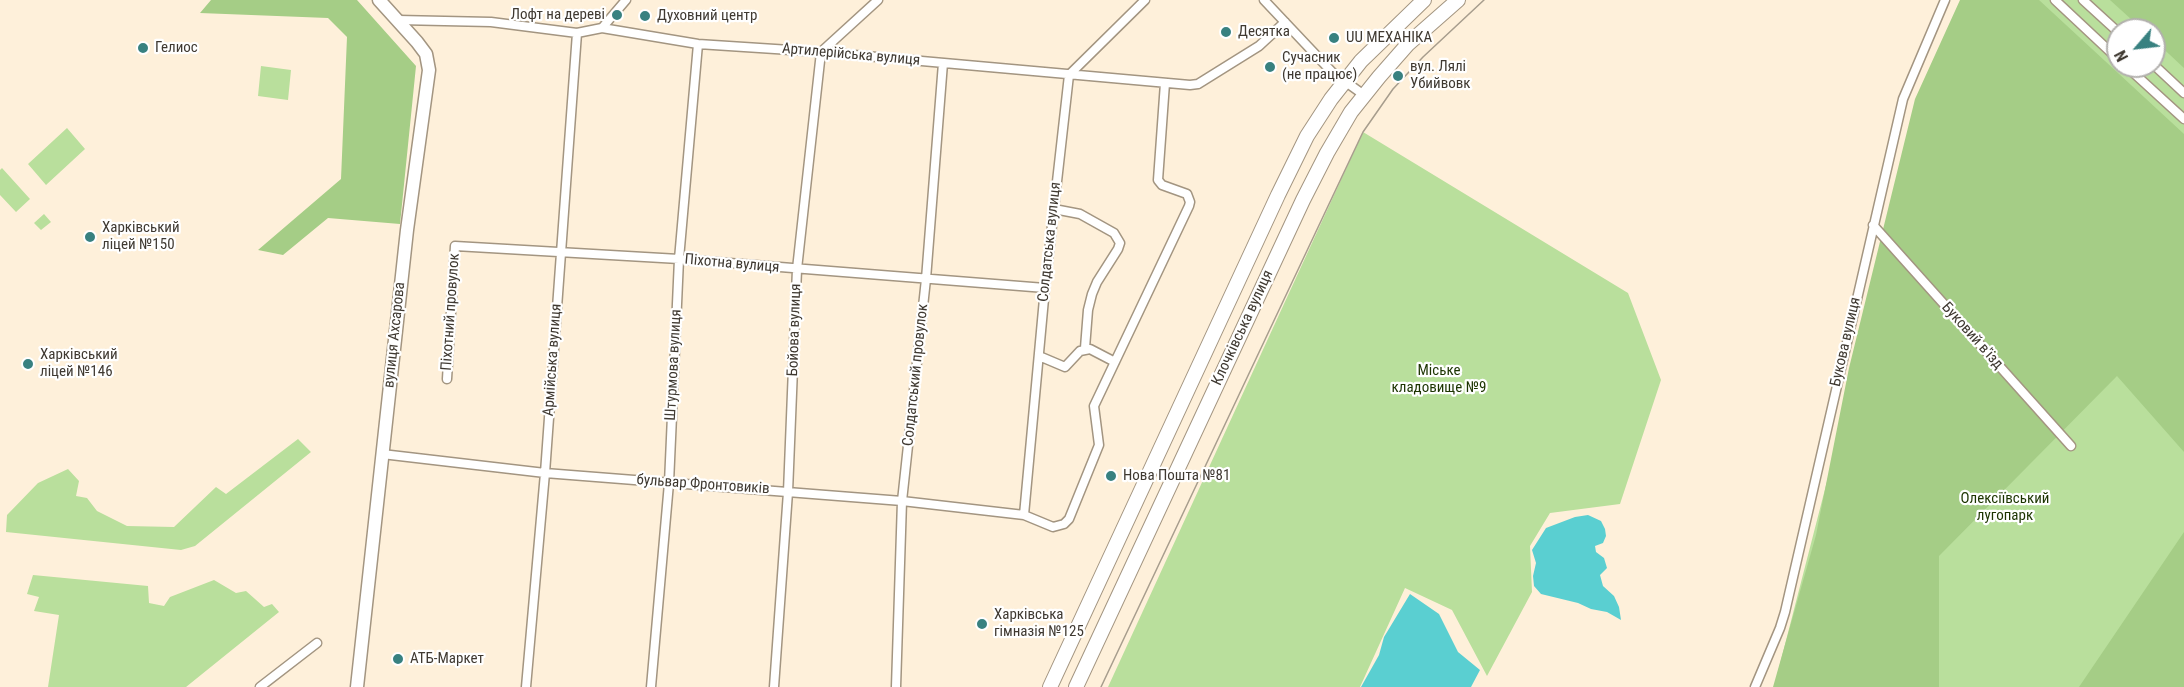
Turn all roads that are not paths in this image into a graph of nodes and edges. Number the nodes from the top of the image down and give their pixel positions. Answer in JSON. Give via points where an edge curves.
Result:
{"nodes":[{"id":1,"x":379,"y":0,"type":"edge"},
{"id":2,"x":626,"y":0,"type":"edge"},
{"id":3,"x":864,"y":0,"type":"edge"},
{"id":4,"x":878,"y":0,"type":"edge"},
{"id":5,"x":1145,"y":0,"type":"edge"},
{"id":6,"x":1264,"y":0,"type":"edge"},
{"id":7,"x":1424,"y":0,"type":"edge"},
{"id":8,"x":1458,"y":0,"type":"edge"},
{"id":9,"x":1945,"y":0,"type":"edge"},
{"id":10,"x":2055,"y":0,"type":"edge"},
{"id":11,"x":2083,"y":0,"type":"edge"},
{"id":12,"x":871,"y":7,"type":"junction"},
{"id":13,"x":398,"y":20,"type":"junction"},
{"id":14,"x":2106,"y":21,"type":"edge"},
{"id":15,"x":1286,"y":22,"type":"junction"},
{"id":16,"x":602,"y":28,"type":"junction"},
{"id":17,"x":577,"y":33,"type":"junction"},
{"id":18,"x":698,"y":44,"type":"junction"},
{"id":19,"x":2106,"y":48,"type":"edge"},
{"id":20,"x":820,"y":52,"type":"junction"},
{"id":21,"x":943,"y":63,"type":"junction"},
{"id":22,"x":1069,"y":75,"type":"junction"},
{"id":23,"x":2166,"y":76,"type":"edge"},
{"id":24,"x":2139,"y":78,"type":"edge"},
{"id":25,"x":1344,"y":81,"type":"junction"},
{"id":26,"x":1165,"y":83,"type":"junction"},
{"id":27,"x":2184,"y":93,"type":"edge"},
{"id":28,"x":1364,"y":95,"type":"junction"},
{"id":29,"x":2184,"y":119,"type":"edge"},
{"id":30,"x":1054,"y":209,"type":"junction"},
{"id":31,"x":1874,"y":225,"type":"junction"},
{"id":32,"x":455,"y":246,"type":"joint"},
{"id":33,"x":561,"y":252,"type":"junction"},
{"id":34,"x":679,"y":259,"type":"junction"},
{"id":35,"x":797,"y":269,"type":"junction"},
{"id":36,"x":926,"y":279,"type":"junction"},
{"id":37,"x":1045,"y":288,"type":"junction"},
{"id":38,"x":1085,"y":348,"type":"junction"},
{"id":39,"x":1039,"y":356,"type":"junction"},
{"id":40,"x":1115,"y":362,"type":"junction"},
{"id":41,"x":447,"y":379,"type":"dead end"},
{"id":42,"x":2071,"y":446,"type":"dead end"},
{"id":43,"x":382,"y":454,"type":"junction"},
{"id":44,"x":545,"y":473,"type":"junction"},
{"id":45,"x":669,"y":483,"type":"junction"},
{"id":46,"x":788,"y":492,"type":"junction"},
{"id":47,"x":902,"y":501,"type":"junction"},
{"id":48,"x":1024,"y":515,"type":"junction"},
{"id":49,"x":317,"y":643,"type":"dead end"},
{"id":50,"x":260,"y":687,"type":"edge"},
{"id":51,"x":357,"y":687,"type":"edge"},
{"id":52,"x":526,"y":687,"type":"edge"},
{"id":53,"x":651,"y":687,"type":"edge"},
{"id":54,"x":774,"y":687,"type":"edge"},
{"id":55,"x":896,"y":687,"type":"edge"},
{"id":56,"x":1050,"y":687,"type":"edge"},
{"id":57,"x":1076,"y":687,"type":"edge"},
{"id":58,"x":1755,"y":687,"type":"edge"}],
"edges":[{"from":1,"to":13,"type":"street","name":"вулиця Ахсарова"},
{"from":2,"to":16,"type":"street"},
{"from":3,"to":12,"type":"street"},
{"from":4,"to":12,"type":"street"},
{"from":5,"to":22,"type":"street"},
{"from":6,"to":15,"type":"street"},
{"from":7,"to":25,"type":"main road","name":"Клочківська вулиця"},
{"from":8,"to":28,"type":"main road","name":"Клочківська вулиця","via":[[1408,44]]},
{"from":9,"to":31,"type":"street","name":"Букова вулиця","via":[[1903,99]]},
{"from":10,"to":19,"type":"street"},
{"from":11,"to":14,"type":"street"},
{"from":12,"to":20,"type":"street"},
{"from":13,"to":17,"type":"street","name":"Артилерійська вулиця","via":[[491,22]]},
{"from":13,"to":43,"type":"street","name":"вулиця Ахсарова","via":[[426,54],[429,70],[406,230]]},
{"from":15,"to":25,"type":"street"},
{"from":15,"to":26,"type":"street","name":"Артилерійська вулиця","via":[[1259,46],[1198,84]]},
{"from":16,"to":17,"type":"street","name":"Артилерійська вулиця"},
{"from":16,"to":18,"type":"street","name":"Артилерійська вулиця"},
{"from":17,"to":33,"type":"street","name":"Армійська вулиця"},
{"from":18,"to":20,"type":"street","name":"Артилерійська вулиця"},
{"from":18,"to":34,"type":"street","name":"Штурмова вулиця"},
{"from":20,"to":21,"type":"street","name":"Артилерійська вулиця"},
{"from":20,"to":35,"type":"street","name":"Бойова вулиця"},
{"from":21,"to":22,"type":"street","name":"Артилерійська вулиця"},
{"from":21,"to":36,"type":"street","name":"Солдатський провулок"},
{"from":22,"to":26,"type":"street","name":"Артилерійська вулиця"},
{"from":22,"to":30,"type":"street","name":"Солдатська вулиця"},
{"from":23,"to":27,"type":"street"},
{"from":24,"to":29,"type":"street"},
{"from":25,"to":28,"type":"street"},
{"from":25,"to":56,"type":"main road","name":"Клочківська вулиця","via":[[1307,136],[1278,195]]},
{"from":26,"to":40,"type":"street","name":"бульвар Фронтовиків","via":[[1158,180],[1187,194],[1190,202]]},
{"from":28,"to":57,"type":"main road","name":"Клочківська вулиця","via":[[1303,200]]},
{"from":30,"to":37,"type":"street","name":"Солдатська вулиця"},
{"from":30,"to":38,"type":"street","via":[[1080,214],[1114,233],[1120,243],[1092,294]]},
{"from":31,"to":42,"type":"street","name":"Буковий в'їзд"},
{"from":31,"to":58,"type":"street","name":"Букова вулиця","via":[[1785,612]]},
{"from":32,"to":33,"type":"street","name":"Піхотна вулиця"},
{"from":32,"to":41,"type":"street","name":"Піхотний провулок"},
{"from":33,"to":34,"type":"street","name":"Піхотна вулиця"},
{"from":33,"to":44,"type":"street","name":"Армійська вулиця"},
{"from":34,"to":35,"type":"street","name":"Піхотна вулиця"},
{"from":34,"to":45,"type":"street","name":"Штурмова вулиця"},
{"from":35,"to":36,"type":"street","name":"Піхотна вулиця"},
{"from":35,"to":46,"type":"street","name":"Бойова вулиця"},
{"from":36,"to":37,"type":"street","name":"Піхотна вулиця"},
{"from":36,"to":47,"type":"street","name":"Солдатський провулок"},
{"from":37,"to":39,"type":"street","name":"Солдатська вулиця"},
{"from":38,"to":39,"type":"street","via":[[1065,367]]},
{"from":38,"to":40,"type":"street"},
{"from":39,"to":48,"type":"street","name":"Солдатська вулиця"},
{"from":40,"to":48,"type":"street","name":"бульвар Фронтовиків","via":[[1094,406],[1099,445],[1069,519],[1053,527]]},
{"from":43,"to":44,"type":"street","name":"бульвар Фронтовиків"},
{"from":43,"to":51,"type":"street","name":"вулиця Ахсарова"},
{"from":44,"to":45,"type":"street","name":"бульвар Фронтовиків"},
{"from":44,"to":52,"type":"street","name":"Армійська вулиця"},
{"from":45,"to":46,"type":"street","name":"бульвар Фронтовиків"},
{"from":45,"to":53,"type":"street","name":"Штурмова вулиця"},
{"from":46,"to":47,"type":"street","name":"бульвар Фронтовиків"},
{"from":46,"to":54,"type":"street","name":"Бойова вулиця"},
{"from":47,"to":48,"type":"street","name":"бульвар Фронтовиків"},
{"from":47,"to":55,"type":"street","name":"Солдатський провулок"},
{"from":49,"to":50,"type":"street"}]}
